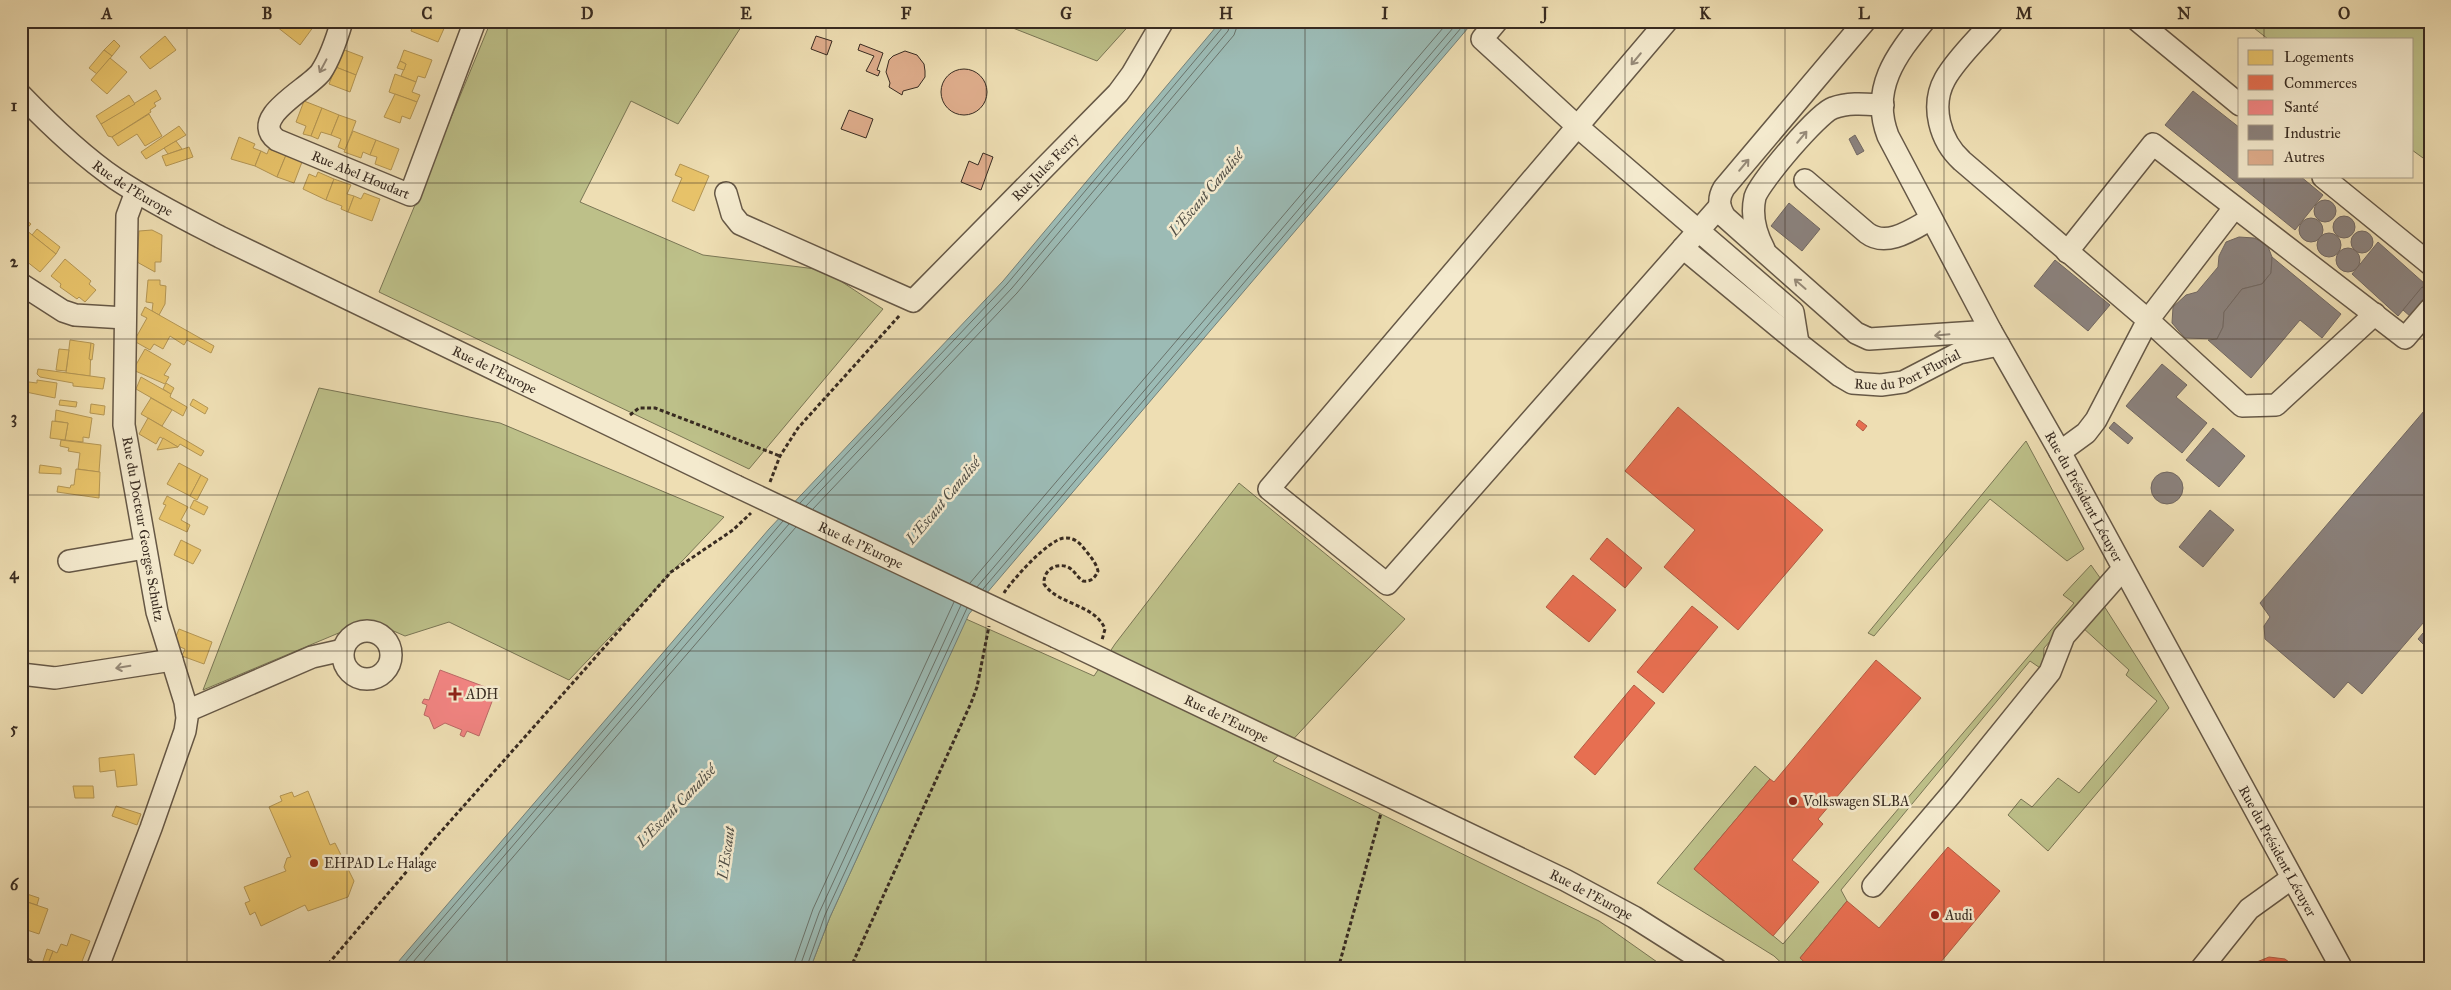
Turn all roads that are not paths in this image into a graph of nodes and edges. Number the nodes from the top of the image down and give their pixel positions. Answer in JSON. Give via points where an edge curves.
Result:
{"nodes":[{"id":1,"x":342,"y":21,"type":"edge"},
{"id":2,"x":475,"y":21,"type":"edge"},
{"id":3,"x":1163,"y":21,"type":"edge"},
{"id":4,"x":1497,"y":21,"type":"edge"},
{"id":5,"x":1667,"y":21,"type":"edge"},
{"id":6,"x":1865,"y":21,"type":"edge"},
{"id":7,"x":1924,"y":21,"type":"edge"},
{"id":8,"x":1993,"y":21,"type":"edge"},
{"id":9,"x":2138,"y":21,"type":"edge"},
{"id":10,"x":21,"y":95,"type":"edge"},
{"id":11,"x":2238,"y":103,"type":"edge"},
{"id":12,"x":1883,"y":105,"type":"junction"},
{"id":13,"x":1578,"y":127,"type":"junction"},
{"id":14,"x":2324,"y":178,"type":"edge"},
{"id":15,"x":1805,"y":180,"type":"dead end"},
{"id":16,"x":136,"y":192,"type":"junction"},
{"id":17,"x":726,"y":193,"type":"dead end"},
{"id":18,"x":1720,"y":206,"type":"junction"},
{"id":19,"x":2234,"y":208,"type":"junction"},
{"id":20,"x":1932,"y":219,"type":"junction"},
{"id":21,"x":1698,"y":231,"type":"junction"},
{"id":22,"x":1683,"y":248,"type":"junction"},
{"id":23,"x":2067,"y":252,"type":"junction"},
{"id":24,"x":1766,"y":254,"type":"junction"},
{"id":25,"x":2430,"y":264,"type":"edge"},
{"id":26,"x":21,"y":284,"type":"edge"},
{"id":27,"x":2430,"y":309,"type":"edge"},
{"id":28,"x":2375,"y":314,"type":"junction"},
{"id":29,"x":125,"y":318,"type":"junction"},
{"id":30,"x":2148,"y":320,"type":"junction"},
{"id":31,"x":1995,"y":338,"type":"junction"},
{"id":32,"x":1798,"y":343,"type":"junction"},
{"id":33,"x":2060,"y":452,"type":"junction"},
{"id":34,"x":145,"y":548,"type":"junction"},
{"id":35,"x":69,"y":561,"type":"dead end"},
{"id":36,"x":2122,"y":569,"type":"junction"},
{"id":37,"x":343,"y":650,"type":"dead end"},
{"id":38,"x":172,"y":660,"type":"junction"},
{"id":39,"x":21,"y":674,"type":"edge"},
{"id":40,"x":187,"y":710,"type":"junction"},
{"id":41,"x":2292,"y":878,"type":"junction"},
{"id":42,"x":1873,"y":886,"type":"dead end"},
{"id":43,"x":97,"y":969,"type":"edge"},
{"id":44,"x":1716,"y":969,"type":"edge"},
{"id":45,"x":2201,"y":969,"type":"edge"},
{"id":46,"x":2342,"y":969,"type":"edge"}],
"edges":[{"from":1,"to":2,"type":"street","name":"Rue Abel Houdart","one_way":true,"via":[[320,73],[274,112],[269,122],[271,132],[277,140],[410,195]]},
{"from":3,"to":17,"type":"street","name":"Rue Jules Ferry","via":[[1118,93],[913,301],[740,224],[732,214]]},
{"from":4,"to":13,"type":"street","via":[[1482,39]]},
{"from":5,"to":13,"type":"street","one_way":true},
{"from":18,"to":6,"type":"street","one_way":true,"via":[[1719,198],[1724,188]]},
{"from":7,"to":12,"type":"street","name":"Rue du Président Lécuyer","via":[[1892,64],[1885,81]]},
{"from":8,"to":23,"type":"street","via":[[1944,81],[1939,101],[1941,129],[1955,154]]},
{"from":9,"to":11,"type":"street"},
{"from":10,"to":16,"type":"street","name":"Rue de l'Europe","via":[[85,156]]},
{"from":12,"to":20,"type":"street","name":"Rue du Président Lécuyer","via":[[1888,136]]},
{"from":24,"to":12,"type":"street","one_way":true,"via":[[1754,219],[1755,199],[1762,183],[1824,112],[1845,104]]},
{"from":13,"to":21,"type":"street"},
{"from":13,"to":22,"type":"street","via":[[1269,489],[1387,584]]},
{"from":14,"to":25,"type":"street"},
{"from":15,"to":20,"type":"street","via":[[1877,239],[1897,236]]},
{"from":16,"to":29,"type":"street","name":"Rue du Docteur Georges Schultz","via":[[127,216]]},
{"from":16,"to":44,"type":"street","name":"Rue de l'Europe","bridge":true,"via":[[220,237],[736,486],[1587,892],[1666,936]]},
{"from":18,"to":21,"type":"street"},
{"from":18,"to":24,"type":"street","via":[[1725,217]]},
{"from":19,"to":23,"type":"street","via":[[2153,144]]},
{"from":19,"to":28,"type":"street"},
{"from":19,"to":30,"type":"street"},
{"from":20,"to":31,"type":"street","name":"Rue du Président Lécuyer"},
{"from":21,"to":22,"type":"street"},
{"from":21,"to":32,"type":"street","via":[[1793,312]]},
{"from":22,"to":32,"type":"street","name":"Rue du Port Fluvial"},
{"from":23,"to":30,"type":"street"},
{"from":31,"to":24,"type":"street","one_way":true,"via":[[1869,339],[1856,333]]},
{"from":26,"to":29,"type":"street","via":[[63,311],[75,315]]},
{"from":27,"to":28,"type":"street","via":[[2405,338]]},
{"from":28,"to":30,"type":"street","via":[[2276,405],[2242,406]]},
{"from":29,"to":34,"type":"street","name":"Rue du Docteur Georges Schultz","via":[[124,426]]},
{"from":30,"to":33,"type":"street","via":[[2096,420],[2086,433]]},
{"from":31,"to":32,"type":"street","name":"Rue du Port Fluvial","via":[[1958,353],[1912,379],[1881,385],[1845,380]]},
{"from":31,"to":33,"type":"street","name":"Rue du Président Lécuyer"},
{"from":33,"to":36,"type":"street","name":"Rue du Président Lécuyer"},
{"from":34,"to":35,"type":"street"},
{"from":34,"to":38,"type":"street","name":"Rue du Docteur Georges Schultz","via":[[157,612]]},
{"from":36,"to":41,"type":"street","name":"Rue du Président Lécuyer"},
{"from":36,"to":42,"type":"street","via":[[2064,636],[2050,672]]},
{"from":37,"to":40,"type":"street","via":[[312,656]]},
{"from":38,"to":39,"type":"street","one_way":true,"via":[[55,678]]},
{"from":38,"to":40,"type":"street","name":"Rue du Docteur Georges Schultz"},
{"from":40,"to":43,"type":"street","name":"Rue du Docteur Georges Schultz","via":[[185,731]]},
{"from":41,"to":45,"type":"street","via":[[2249,910]]},
{"from":41,"to":46,"type":"street","name":"Rue du Président Lécuyer"}]}
